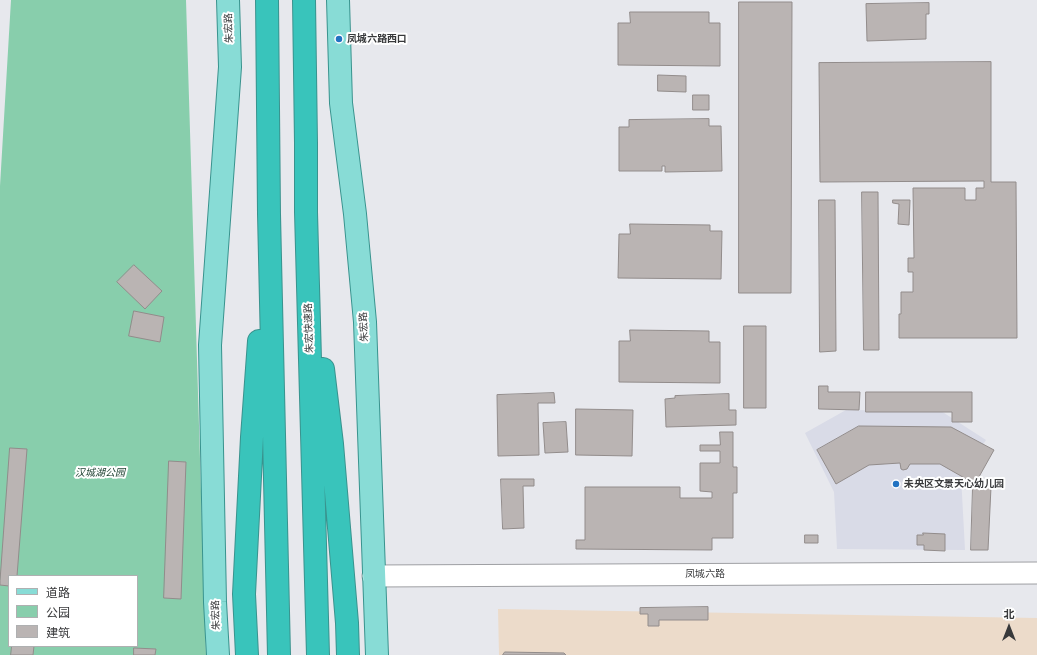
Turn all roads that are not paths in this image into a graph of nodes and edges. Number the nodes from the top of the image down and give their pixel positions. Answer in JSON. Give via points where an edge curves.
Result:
{"nodes":[{"id":1,"x":228,"y":0,"type":"edge"},
{"id":2,"x":267,"y":0,"type":"edge"},
{"id":3,"x":304,"y":0,"type":"edge"},
{"id":4,"x":338,"y":0,"type":"edge"},
{"id":5,"x":306,"y":212,"type":"junction"},
{"id":6,"x":269,"y":214,"type":"junction"},
{"id":7,"x":1037,"y":573,"type":"edge"},
{"id":8,"x":373,"y":576,"type":"junction"},
{"id":9,"x":218,"y":655,"type":"edge"},
{"id":10,"x":247,"y":655,"type":"edge"},
{"id":11,"x":279,"y":655,"type":"edge"},
{"id":12,"x":318,"y":655,"type":"edge"},
{"id":13,"x":348,"y":655,"type":"edge"},
{"id":14,"x":377,"y":655,"type":"edge"}],
"edges":[{"from":1,"to":9,"type":"main road","name":"朱宏路","via":[[230,67],[210,345]]},
{"from":2,"to":6,"type":"highway"},
{"from":3,"to":5,"type":"highway","name":"朱宏快速路"},
{"from":4,"to":8,"type":"main road","name":"朱宏路","via":[[341,103],[365,322]]},
{"from":5,"to":12,"type":"highway","name":"朱宏快速路"},
{"from":5,"to":13,"type":"highway","via":[[332,444]]},
{"from":6,"to":10,"type":"highway","via":[[252,437],[244,594]]},
{"from":6,"to":11,"type":"highway"},
{"from":7,"to":8,"type":"street","name":"凤城六路"},
{"from":8,"to":14,"type":"main road","name":"朱宏路"}]}
